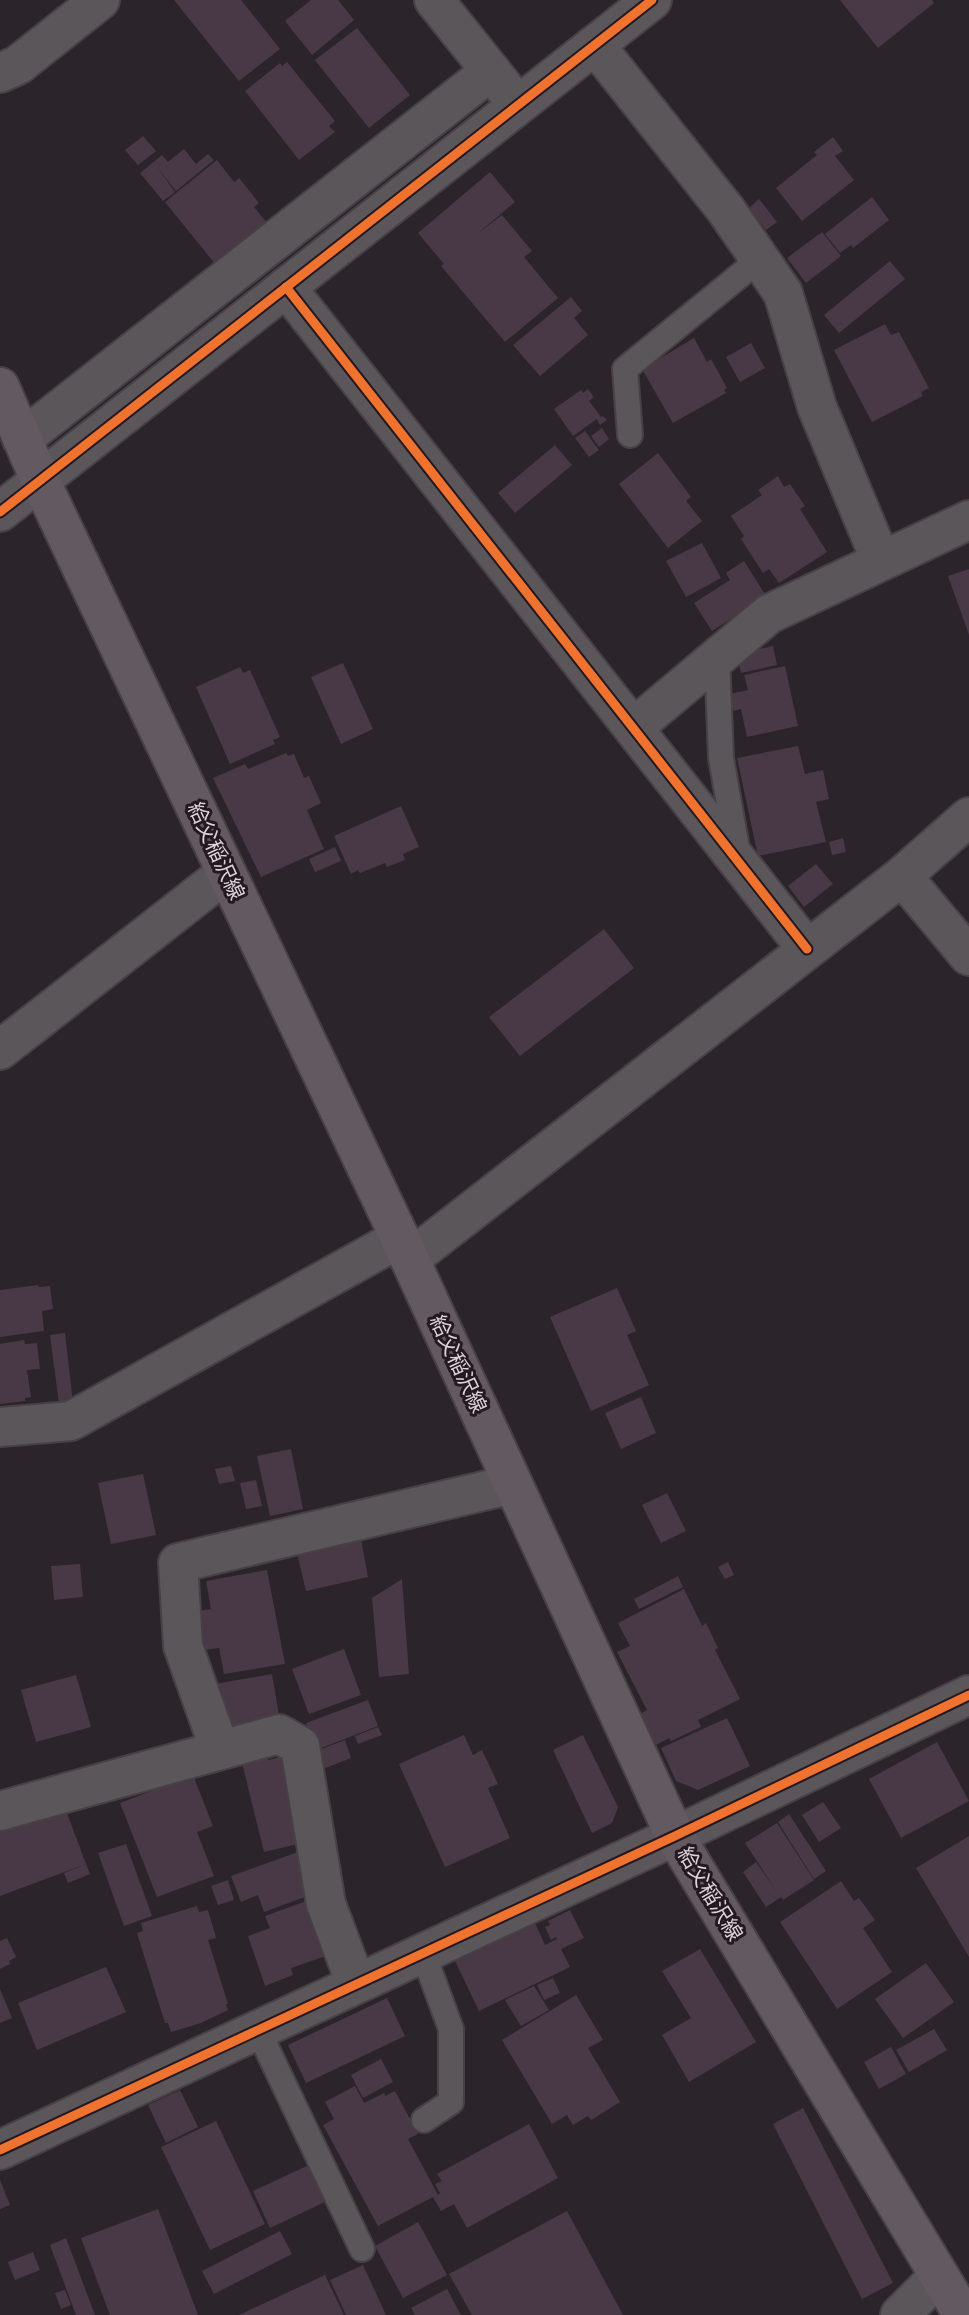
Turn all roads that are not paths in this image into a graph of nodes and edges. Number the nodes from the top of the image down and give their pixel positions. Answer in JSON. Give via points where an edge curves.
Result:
{"nodes":[{"id":1,"x":100,"y":0,"type":"edge"},
{"id":2,"x":434,"y":0,"type":"edge"},
{"id":3,"x":652,"y":0,"type":"edge"},
{"id":4,"x":595,"y":45,"type":"junction"},
{"id":5,"x":491,"y":71,"type":"junction"},
{"id":6,"x":0,"y":73,"type":"edge"},
{"id":7,"x":518,"y":105,"type":"junction"},
{"id":8,"x":760,"y":259,"type":"junction"},
{"id":9,"x":286,"y":287,"type":"junction"},
{"id":10,"x":0,"y":387,"type":"edge"},
{"id":11,"x":631,"y":435,"type":"dead end"},
{"id":12,"x":22,"y":439,"type":"junction"},
{"id":13,"x":40,"y":480,"type":"junction"},
{"id":14,"x":0,"y":512,"type":"edge"},
{"id":15,"x":969,"y":520,"type":"edge"},
{"id":16,"x":881,"y":561,"type":"junction"},
{"id":17,"x":717,"y":657,"type":"junction"},
{"id":18,"x":633,"y":728,"type":"junction"},
{"id":19,"x":969,"y":817,"type":"edge"},
{"id":20,"x":739,"y":862,"type":"junction"},
{"id":21,"x":226,"y":873,"type":"junction"},
{"id":22,"x":902,"y":876,"type":"junction"},
{"id":23,"x":807,"y":950,"type":"junction"},
{"id":24,"x":969,"y":956,"type":"edge"},
{"id":25,"x":0,"y":1049,"type":"edge"},
{"id":26,"x":405,"y":1248,"type":"junction"},
{"id":27,"x":0,"y":1427,"type":"edge"},
{"id":28,"x":513,"y":1484,"type":"junction"},
{"id":29,"x":969,"y":1695,"type":"edge"},
{"id":30,"x":220,"y":1750,"type":"junction"},
{"id":31,"x":0,"y":1811,"type":"edge"},
{"id":32,"x":675,"y":1836,"type":"junction"},
{"id":33,"x":423,"y":1953,"type":"junction"},
{"id":34,"x":356,"y":1984,"type":"junction"},
{"id":35,"x":258,"y":2030,"type":"junction"},
{"id":36,"x":424,"y":2120,"type":"dead end"},
{"id":37,"x":0,"y":2150,"type":"edge"},
{"id":38,"x":362,"y":2249,"type":"dead end"},
{"id":39,"x":939,"y":2276,"type":"junction"},
{"id":40,"x":900,"y":2315,"type":"edge"},
{"id":41,"x":963,"y":2315,"type":"edge"}],
"edges":[{"from":1,"to":6,"type":"street","via":[[18,65]]},
{"from":2,"to":5,"type":"street"},
{"from":3,"to":4,"type":"street"},
{"from":4,"to":7,"type":"street"},
{"from":4,"to":8,"type":"street","via":[[726,209]]},
{"from":5,"to":7,"type":"street"},
{"from":5,"to":12,"type":"street"},
{"from":7,"to":9,"type":"street"},
{"from":8,"to":11,"type":"lane","via":[[625,369]]},
{"from":8,"to":16,"type":"street","via":[[783,293],[817,407]]},
{"from":9,"to":13,"type":"street"},
{"from":9,"to":18,"type":"street"},
{"from":10,"to":12,"type":"main road","name":"給父稲沢線"},
{"from":12,"to":13,"type":"main road","name":"給父稲沢線"},
{"from":13,"to":14,"type":"street"},
{"from":13,"to":21,"type":"main road","name":"給父稲沢線"},
{"from":15,"to":16,"type":"street"},
{"from":16,"to":17,"type":"street","via":[[769,614]]},
{"from":17,"to":18,"type":"street"},
{"from":17,"to":20,"type":"lane","via":[[721,758]]},
{"from":18,"to":20,"type":"street"},
{"from":19,"to":22,"type":"street"},
{"from":20,"to":23,"type":"street"},
{"from":21,"to":25,"type":"street"},
{"from":21,"to":26,"type":"main road","name":"給父稲沢線"},
{"from":22,"to":23,"type":"street"},
{"from":22,"to":24,"type":"street"},
{"from":23,"to":26,"type":"street"},
{"from":26,"to":27,"type":"street","via":[[71,1421]]},
{"from":26,"to":28,"type":"main road","name":"給父稲沢線"},
{"from":28,"to":30,"type":"street","via":[[178,1563],[183,1646]]},
{"from":28,"to":32,"type":"main road","name":"給父稲沢線"},
{"from":29,"to":32,"type":"street"},
{"from":30,"to":31,"type":"street"},
{"from":30,"to":34,"type":"street","via":[[279,1734],[300,1746],[326,1904]]},
{"from":32,"to":33,"type":"street"},
{"from":32,"to":39,"type":"main road","name":"給父稲沢線"},
{"from":33,"to":34,"type":"street"},
{"from":33,"to":36,"type":"lane","via":[[451,2029],[451,2102]]},
{"from":34,"to":35,"type":"street"},
{"from":35,"to":37,"type":"street"},
{"from":35,"to":38,"type":"lane"},
{"from":39,"to":40,"type":"street"},
{"from":39,"to":41,"type":"main road","name":"給父稲沢線"}]}
